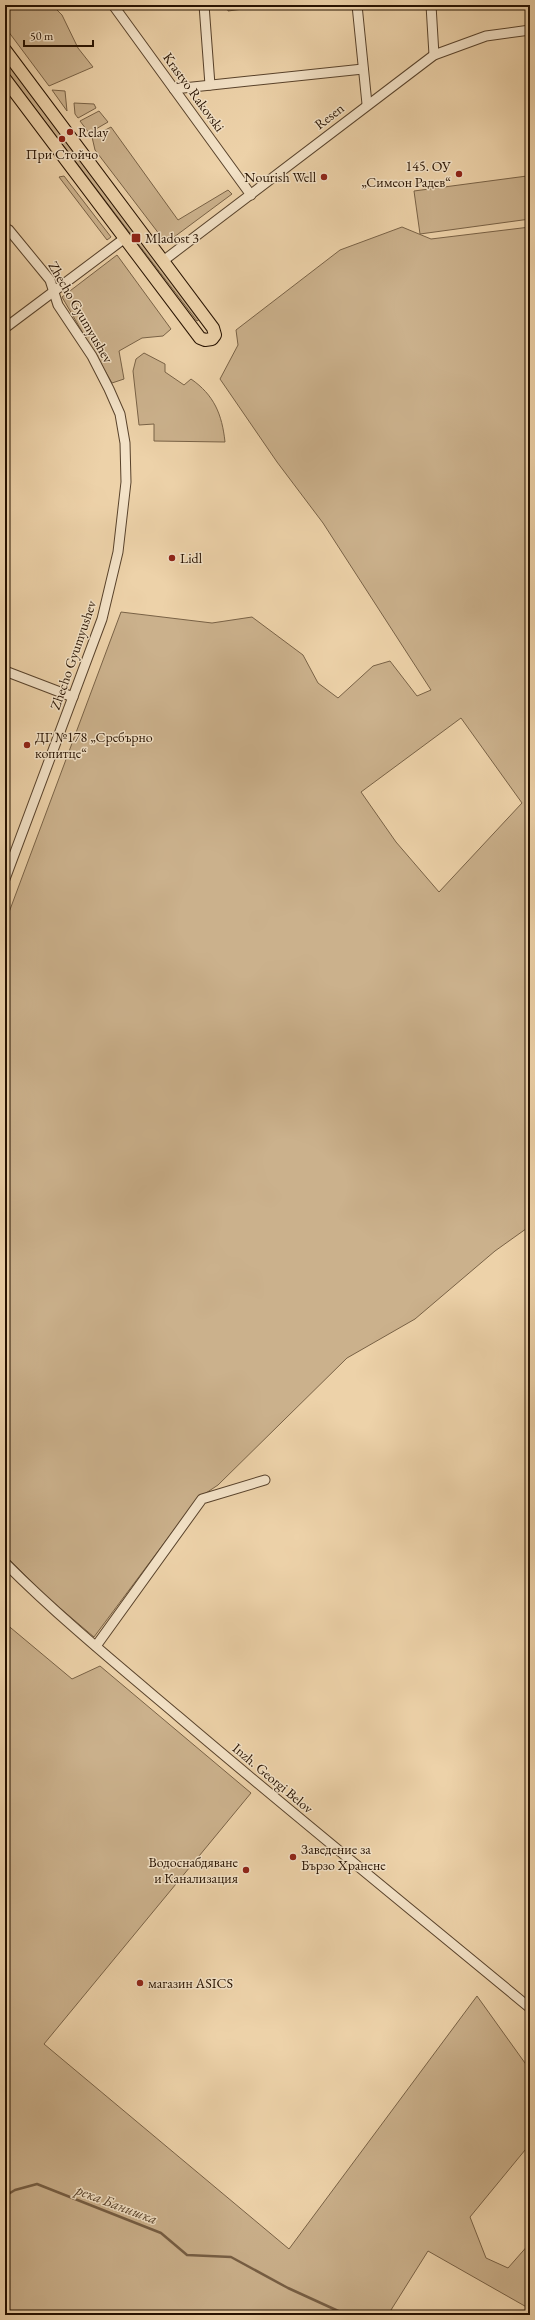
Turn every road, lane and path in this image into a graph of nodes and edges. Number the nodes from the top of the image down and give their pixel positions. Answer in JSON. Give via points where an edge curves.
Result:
{"nodes":[{"id":1,"x":113,"y":5,"type":"edge"},
{"id":2,"x":204,"y":5,"type":"edge"},
{"id":3,"x":357,"y":5,"type":"edge"},
{"id":4,"x":431,"y":5,"type":"edge"},
{"id":5,"x":530,"y":30,"type":"edge"},
{"id":6,"x":5,"y":50,"type":"edge"},
{"id":7,"x":434,"y":54,"type":"junction"},
{"id":8,"x":363,"y":69,"type":"junction"},
{"id":9,"x":5,"y":79,"type":"edge"},
{"id":10,"x":210,"y":85,"type":"junction"},
{"id":11,"x":174,"y":89,"type":"junction"},
{"id":12,"x":367,"y":104,"type":"junction"},
{"id":13,"x":251,"y":195,"type":"junction"},
{"id":14,"x":5,"y":228,"type":"edge"},
{"id":15,"x":125,"y":238,"type":"junction"},
{"id":16,"x":163,"y":261,"type":"junction"},
{"id":17,"x":53,"y":292,"type":"junction"},
{"id":18,"x":5,"y":328,"type":"edge"},
{"id":19,"x":5,"y":671,"type":"edge"},
{"id":20,"x":73,"y":697,"type":"junction"},
{"id":21,"x":5,"y":879,"type":"edge"},
{"id":22,"x":265,"y":1480,"type":"dead end"},
{"id":23,"x":5,"y":1563,"type":"edge"},
{"id":24,"x":96,"y":1646,"type":"junction"},
{"id":25,"x":530,"y":2008,"type":"edge"}],
"edges":[{"from":1,"to":11,"type":"street","name":"Krastyo Rakovski"},
{"from":2,"to":10,"type":"street"},
{"from":3,"to":8,"type":"street"},
{"from":4,"to":7,"type":"street"},
{"from":5,"to":7,"type":"street","name":"Resen","via":[[486,36]]},
{"from":6,"to":16,"type":"main road"},
{"from":7,"to":12,"type":"street","name":"Resen"},
{"from":8,"to":10,"type":"street"},
{"from":8,"to":12,"type":"street"},
{"from":9,"to":15,"type":"main road"},
{"from":10,"to":11,"type":"street"},
{"from":11,"to":13,"type":"street","name":"Krastyo Rakovski"},
{"from":12,"to":13,"type":"street","name":"Resen"},
{"from":13,"to":16,"type":"street","name":"Resen"},
{"from":14,"to":17,"type":"street","name":"Zhecho Gyumyushev","via":[[50,280]]},
{"from":15,"to":16,"type":"main road","via":[[200,338],[212,339],[215,335],[214,330]]},
{"from":15,"to":17,"type":"street"},
{"from":17,"to":18,"type":"street"},
{"from":17,"to":20,"type":"street","name":"Zhecho Gyumyushev","via":[[58,305],[92,356],[109,389],[120,414],[125,444],[126,482],[118,552],[102,619]]},
{"from":19,"to":20,"type":"street"},
{"from":20,"to":21,"type":"street","name":"Zhecho Gyumyushev"},
{"from":22,"to":24,"type":"street","via":[[202,1499]]},
{"from":23,"to":24,"type":"street","name":"Inzh. Georgi Belov","via":[[38,1596]]},
{"from":24,"to":25,"type":"street","name":"Inzh. Georgi Belov","via":[[274,1798]]}]}
